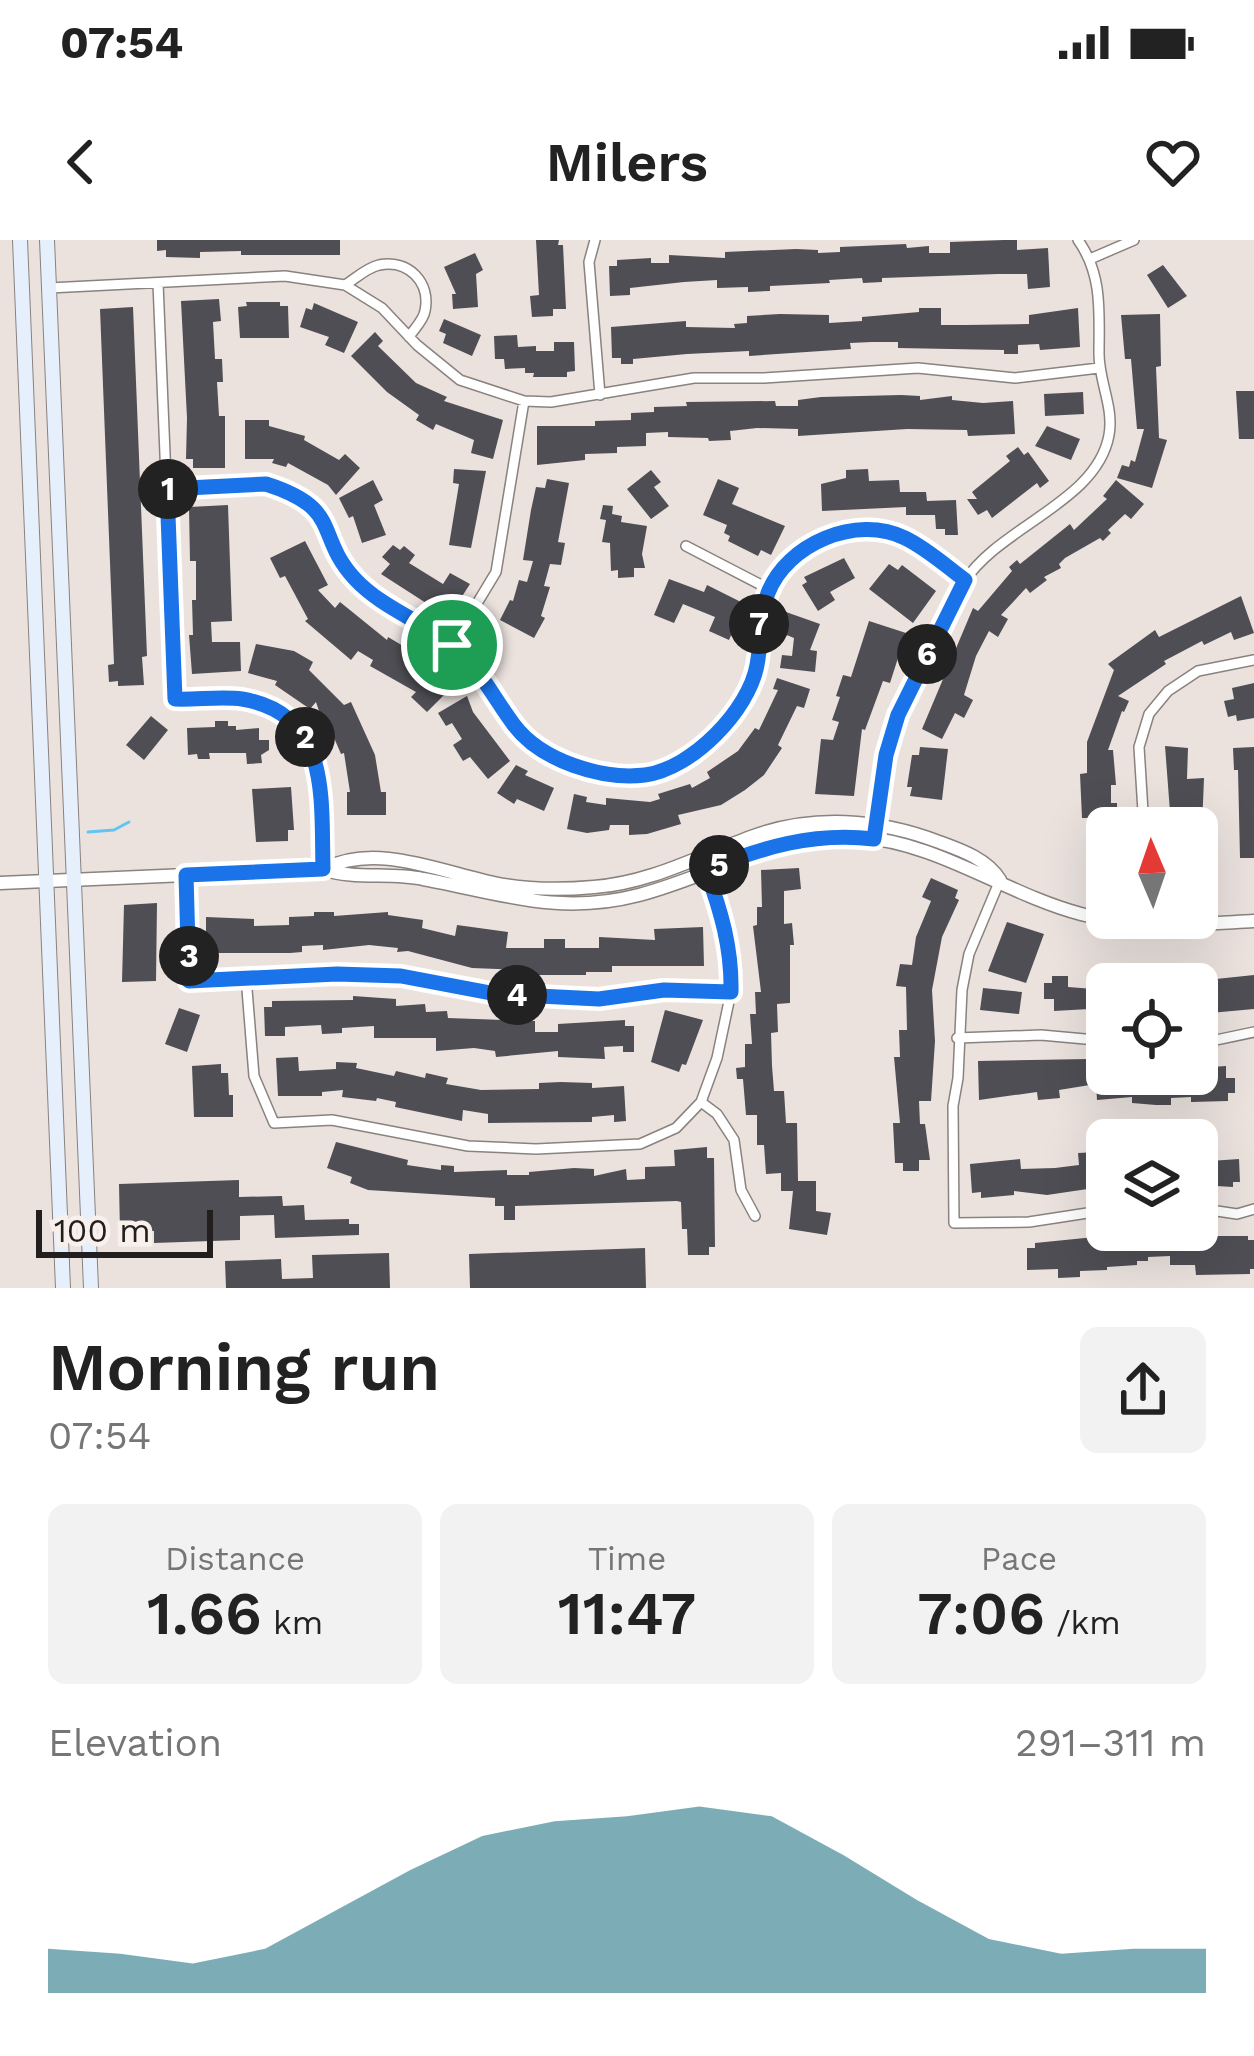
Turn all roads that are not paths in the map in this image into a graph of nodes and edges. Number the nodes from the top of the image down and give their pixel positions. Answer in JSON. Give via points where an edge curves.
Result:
{"nodes":[{"id":1,"x":20,"y":240,"type":"edge"},
{"id":2,"x":46,"y":240,"type":"edge"},
{"id":3,"x":595,"y":240,"type":"edge"},
{"id":4,"x":1078,"y":240,"type":"edge"},
{"id":5,"x":1134,"y":240,"type":"edge"},
{"id":6,"x":1090,"y":259,"type":"junction"},
{"id":7,"x":158,"y":283,"type":"junction"},
{"id":8,"x":345,"y":286,"type":"junction"},
{"id":9,"x":49,"y":288,"type":"junction"},
{"id":10,"x":409,"y":337,"type":"junction"},
{"id":11,"x":1099,"y":368,"type":"junction"},
{"id":12,"x":600,"y":395,"type":"junction"},
{"id":13,"x":524,"y":400,"type":"junction"},
{"id":14,"x":167,"y":489,"type":"junction"},
{"id":15,"x":686,"y":545,"type":"dead end"},
{"id":16,"x":965,"y":580,"type":"junction"},
{"id":17,"x":769,"y":589,"type":"junction"},
{"id":18,"x":452,"y":645,"type":"junction"},
{"id":19,"x":1254,"y":660,"type":"edge"},
{"id":20,"x":1143,"y":807,"type":"edge"},
{"id":21,"x":875,"y":832,"type":"junction"},
{"id":22,"x":704,"y":863,"type":"junction"},
{"id":23,"x":323,"y":869,"type":"junction"},
{"id":24,"x":186,"y":875,"type":"junction"},
{"id":25,"x":1000,"y":880,"type":"junction"},
{"id":26,"x":49,"y":881,"type":"junction"},
{"id":27,"x":73,"y":881,"type":"junction"},
{"id":28,"x":0,"y":883,"type":"edge"},
{"id":29,"x":1086,"y":915,"type":"edge"},
{"id":30,"x":1218,"y":921,"type":"edge"},
{"id":31,"x":1254,"y":921,"type":"edge"},
{"id":32,"x":246,"y":977,"type":"junction"},
{"id":33,"x":731,"y":992,"type":"junction"},
{"id":34,"x":1254,"y":1032,"type":"edge"},
{"id":35,"x":957,"y":1038,"type":"junction"},
{"id":36,"x":1086,"y":1039,"type":"edge"},
{"id":37,"x":1218,"y":1040,"type":"edge"},
{"id":38,"x":701,"y":1102,"type":"junction"},
{"id":39,"x":1254,"y":1209,"type":"edge"},
{"id":40,"x":1218,"y":1211,"type":"edge"},
{"id":41,"x":1086,"y":1213,"type":"edge"},
{"id":42,"x":755,"y":1216,"type":"dead end"},
{"id":43,"x":63,"y":1288,"type":"edge"},
{"id":44,"x":91,"y":1288,"type":"edge"}],
"edges":[{"from":1,"to":26,"type":"main road"},
{"from":2,"to":9,"type":"main road"},
{"from":3,"to":12,"type":"street","via":[[589,262]]},
{"from":4,"to":6,"type":"street"},
{"from":5,"to":6,"type":"street"},
{"from":6,"to":11,"type":"street","via":[[1099,283]]},
{"from":7,"to":8,"type":"street","via":[[286,276]]},
{"from":7,"to":9,"type":"street"},
{"from":7,"to":14,"type":"street"},
{"from":8,"to":10,"type":"street"},
{"from":8,"to":10,"type":"street","via":[[379,265],[417,275],[425,311]]},
{"from":9,"to":27,"type":"main road"},
{"from":10,"to":13,"type":"street","via":[[460,380]]},
{"from":11,"to":12,"type":"street","via":[[1015,378],[918,368],[694,377]]},
{"from":11,"to":16,"type":"street","via":[[1109,436],[1092,473],[994,546]]},
{"from":12,"to":13,"type":"street"},
{"from":13,"to":18,"type":"street","via":[[496,572]]},
{"from":14,"to":18,"type":"street","via":[[266,484],[292,492],[328,524],[351,575]]},
{"from":14,"to":23,"type":"street","via":[[175,699],[242,699],[285,713],[307,739],[320,776]]},
{"from":15,"to":17,"type":"street"},
{"from":16,"to":17,"type":"street","via":[[903,536],[870,530],[820,538],[789,559]]},
{"from":16,"to":21,"type":"street","via":[[898,715]]},
{"from":17,"to":18,"type":"street","via":[[757,668],[735,712],[709,744],[651,775],[610,776],[551,755],[516,728]]},
{"from":19,"to":20,"type":"street","via":[[1198,670],[1149,715],[1139,747]]},
{"from":21,"to":22,"type":"street"},
{"from":21,"to":25,"type":"street"},
{"from":22,"to":23,"type":"street","via":[[637,895],[555,903]]},
{"from":22,"to":33,"type":"street","via":[[725,926]]},
{"from":23,"to":24,"type":"street"},
{"from":24,"to":27,"type":"street"},
{"from":24,"to":32,"type":"street","via":[[189,981]]},
{"from":25,"to":29,"type":"street"},
{"from":25,"to":35,"type":"street","via":[[969,954]]},
{"from":26,"to":27,"type":"street"},
{"from":26,"to":28,"type":"street"},
{"from":26,"to":43,"type":"main road"},
{"from":27,"to":44,"type":"main road"},
{"from":30,"to":31,"type":"street"},
{"from":32,"to":33,"type":"street","via":[[401,976],[496,994],[599,999]]},
{"from":32,"to":38,"type":"street","via":[[254,1076],[274,1124],[332,1120],[536,1149],[640,1144],[676,1128]]},
{"from":33,"to":38,"type":"street"},
{"from":34,"to":37,"type":"street"},
{"from":35,"to":36,"type":"street"},
{"from":35,"to":41,"type":"street","via":[[954,1223]]},
{"from":38,"to":42,"type":"street","via":[[734,1140],[741,1190]]},
{"from":39,"to":40,"type":"street"}]}
